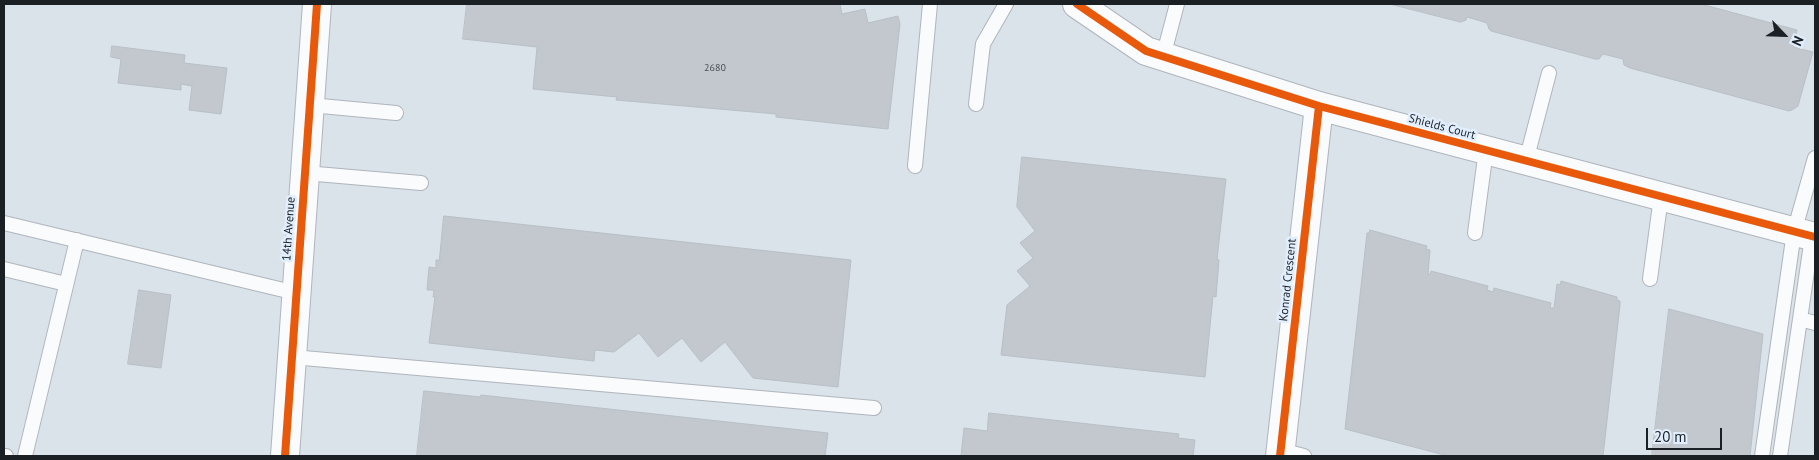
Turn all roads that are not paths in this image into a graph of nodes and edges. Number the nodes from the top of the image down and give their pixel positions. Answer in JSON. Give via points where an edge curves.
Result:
{"nodes":[{"id":1,"x":317,"y":4,"type":"edge"},
{"id":2,"x":930,"y":4,"type":"edge"},
{"id":3,"x":1006,"y":4,"type":"edge"},
{"id":4,"x":1077,"y":4,"type":"edge"},
{"id":5,"x":1177,"y":4,"type":"edge"},
{"id":6,"x":1163,"y":57,"type":"junction"},
{"id":7,"x":1550,"y":73,"type":"dead end"},
{"id":8,"x":976,"y":104,"type":"dead end"},
{"id":9,"x":310,"y":105,"type":"junction"},
{"id":10,"x":1319,"y":106,"type":"junction"},
{"id":11,"x":396,"y":113,"type":"dead end"},
{"id":12,"x":1486,"y":150,"type":"junction"},
{"id":13,"x":1815,"y":158,"type":"edge"},
{"id":14,"x":1526,"y":161,"type":"junction"},
{"id":15,"x":915,"y":166,"type":"dead end"},
{"id":16,"x":305,"y":173,"type":"junction"},
{"id":17,"x":421,"y":183,"type":"dead end"},
{"id":18,"x":1661,"y":197,"type":"junction"},
{"id":19,"x":4,"y":223,"type":"edge"},
{"id":20,"x":1475,"y":233,"type":"dead end"},
{"id":21,"x":1807,"y":235,"type":"edge"},
{"id":22,"x":77,"y":240,"type":"junction"},
{"id":23,"x":4,"y":269,"type":"edge"},
{"id":24,"x":1650,"y":279,"type":"dead end"},
{"id":25,"x":66,"y":284,"type":"junction"},
{"id":26,"x":296,"y":293,"type":"junction"},
{"id":27,"x":1800,"y":319,"type":"junction"},
{"id":28,"x":1815,"y":323,"type":"edge"},
{"id":29,"x":292,"y":357,"type":"junction"},
{"id":30,"x":874,"y":408,"type":"dead end"},
{"id":31,"x":1288,"y":454,"type":"edge"},
{"id":32,"x":25,"y":456,"type":"edge"},
{"id":33,"x":285,"y":456,"type":"edge"},
{"id":34,"x":1762,"y":456,"type":"edge"},
{"id":35,"x":1780,"y":456,"type":"edge"}],
"edges":[{"from":1,"to":9,"type":"street","name":"14th Avenue"},
{"from":2,"to":15,"type":"lane"},
{"from":3,"to":8,"type":"lane","via":[[983,44]]},
{"from":4,"to":6,"type":"street","name":"Shields Court","via":[[1146,51]]},
{"from":5,"to":6,"type":"lane"},
{"from":6,"to":10,"type":"street","name":"Shields Court"},
{"from":7,"to":14,"type":"lane"},
{"from":9,"to":11,"type":"lane"},
{"from":9,"to":16,"type":"street","name":"14th Avenue"},
{"from":10,"to":12,"type":"street","name":"Shields Court"},
{"from":10,"to":31,"type":"street","name":"Konrad Crescent"},
{"from":12,"to":14,"type":"street","name":"Shields Court"},
{"from":12,"to":20,"type":"lane"},
{"from":13,"to":21,"type":"lane"},
{"from":14,"to":18,"type":"street","name":"Shields Court"},
{"from":16,"to":17,"type":"lane"},
{"from":16,"to":26,"type":"street","name":"14th Avenue"},
{"from":18,"to":21,"type":"street","name":"Shields Court"},
{"from":18,"to":24,"type":"lane"},
{"from":19,"to":22,"type":"lane"},
{"from":21,"to":27,"type":"lane"},
{"from":21,"to":34,"type":"lane"},
{"from":22,"to":25,"type":"lane"},
{"from":22,"to":26,"type":"lane"},
{"from":23,"to":25,"type":"lane"},
{"from":25,"to":32,"type":"lane"},
{"from":26,"to":29,"type":"street","name":"14th Avenue"},
{"from":27,"to":28,"type":"lane"},
{"from":27,"to":35,"type":"lane"},
{"from":29,"to":30,"type":"lane"},
{"from":29,"to":33,"type":"street","name":"14th Avenue"}]}
